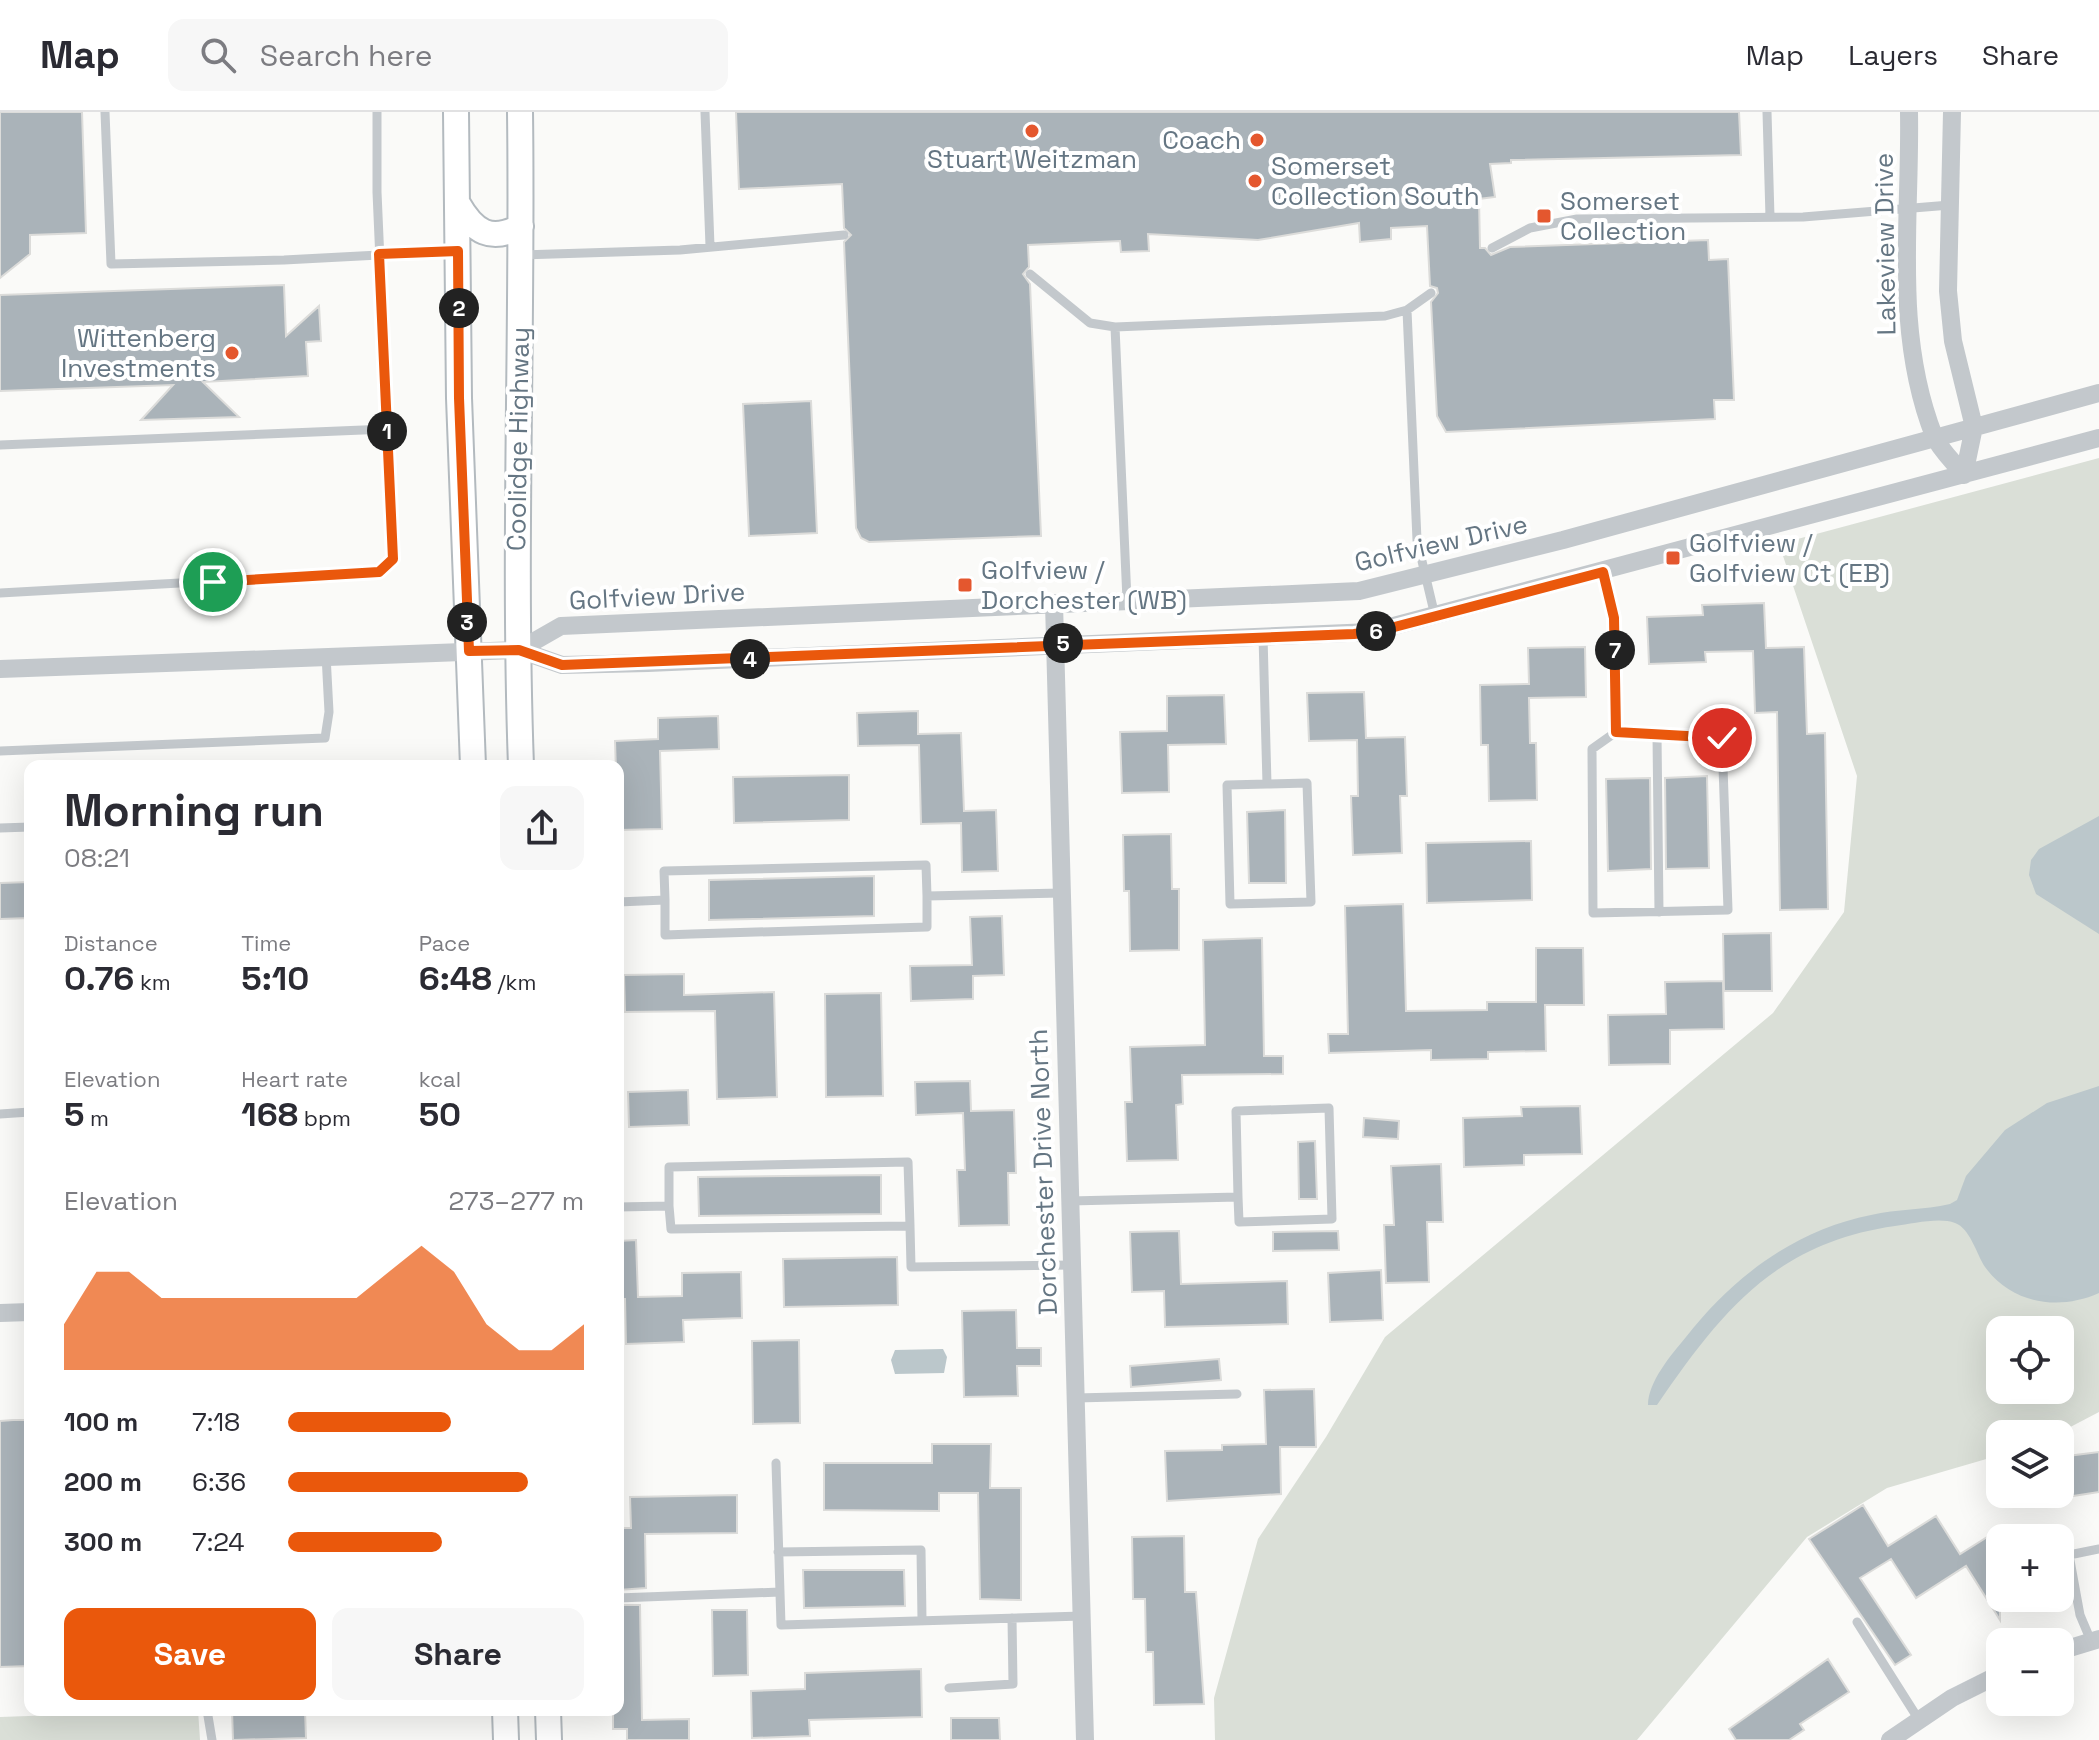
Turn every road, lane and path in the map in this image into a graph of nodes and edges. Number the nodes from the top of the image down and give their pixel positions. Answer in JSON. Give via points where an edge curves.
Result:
{"nodes":[{"id":1,"x":105,"y":112,"type":"edge"},
{"id":2,"x":377,"y":112,"type":"edge"},
{"id":3,"x":456,"y":112,"type":"edge"},
{"id":4,"x":520,"y":112,"type":"edge"},
{"id":5,"x":705,"y":112,"type":"edge"},
{"id":6,"x":1767,"y":112,"type":"edge"},
{"id":7,"x":1909,"y":112,"type":"edge"},
{"id":8,"x":1952,"y":112,"type":"edge"},
{"id":9,"x":458,"y":204,"type":"junction"},
{"id":10,"x":1950,"y":205,"type":"junction"},
{"id":11,"x":1908,"y":206,"type":"junction"},
{"id":12,"x":1770,"y":217,"type":"junction"},
{"id":13,"x":521,"y":226,"type":"junction"},
{"id":14,"x":844,"y":235,"type":"dead end"},
{"id":15,"x":710,"y":246,"type":"junction"},
{"id":16,"x":1492,"y":248,"type":"dead end"},
{"id":17,"x":458,"y":251,"type":"junction"},
{"id":18,"x":379,"y":254,"type":"junction"},
{"id":19,"x":521,"y":255,"type":"junction"},
{"id":20,"x":1030,"y":274,"type":"dead end"},
{"id":21,"x":1431,"y":293,"type":"dead end"},
{"id":22,"x":1407,"y":310,"type":"junction"},
{"id":23,"x":1115,"y":327,"type":"junction"},
{"id":24,"x":2099,"y":393,"type":"edge"},
{"id":25,"x":1974,"y":427,"type":"junction"},
{"id":26,"x":387,"y":429,"type":"junction"},
{"id":27,"x":2099,"y":438,"type":"edge"},
{"id":28,"x":1935,"y":439,"type":"junction"},
{"id":29,"x":0,"y":445,"type":"edge"},
{"id":30,"x":1964,"y":475,"type":"junction"},
{"id":31,"x":1603,"y":572,"type":"junction"},
{"id":32,"x":1424,"y":576,"type":"junction"},
{"id":33,"x":0,"y":593,"type":"edge"},
{"id":34,"x":1127,"y":600,"type":"junction"},
{"id":35,"x":1054,"y":603,"type":"junction"},
{"id":36,"x":1435,"y":616,"type":"junction"},
{"id":37,"x":1263,"y":636,"type":"junction"},
{"id":38,"x":1054,"y":644,"type":"junction"},
{"id":39,"x":519,"y":650,"type":"junction"},
{"id":40,"x":469,"y":651,"type":"junction"},
{"id":41,"x":326,"y":655,"type":"junction"},
{"id":42,"x":0,"y":669,"type":"edge"},
{"id":43,"x":1616,"y":732,"type":"junction"},
{"id":44,"x":1657,"y":735,"type":"junction"},
{"id":45,"x":0,"y":751,"type":"edge"},
{"id":46,"x":473,"y":760,"type":"edge"},
{"id":47,"x":521,"y":760,"type":"edge"},
{"id":48,"x":1267,"y":784,"type":"junction"},
{"id":49,"x":24,"y":827,"type":"edge"},
{"id":50,"x":0,"y":828,"type":"edge"},
{"id":51,"x":1061,"y":893,"type":"junction"},
{"id":52,"x":927,"y":896,"type":"junction"},
{"id":53,"x":665,"y":900,"type":"junction"},
{"id":54,"x":624,"y":902,"type":"edge"},
{"id":55,"x":1659,"y":912,"type":"junction"},
{"id":56,"x":24,"y":1112,"type":"edge"},
{"id":57,"x":0,"y":1114,"type":"edge"},
{"id":58,"x":1238,"y":1197,"type":"junction"},
{"id":59,"x":1070,"y":1201,"type":"junction"},
{"id":60,"x":669,"y":1206,"type":"junction"},
{"id":61,"x":624,"y":1207,"type":"edge"},
{"id":62,"x":910,"y":1226,"type":"junction"},
{"id":63,"x":1072,"y":1265,"type":"junction"},
{"id":64,"x":24,"y":1312,"type":"edge"},
{"id":65,"x":0,"y":1313,"type":"edge"},
{"id":66,"x":1237,"y":1394,"type":"dead end"},
{"id":67,"x":1076,"y":1398,"type":"junction"},
{"id":68,"x":776,"y":1463,"type":"dead end"},
{"id":69,"x":2099,"y":1549,"type":"edge"},
{"id":70,"x":778,"y":1552,"type":"junction"},
{"id":71,"x":780,"y":1592,"type":"junction"},
{"id":72,"x":624,"y":1598,"type":"edge"},
{"id":73,"x":1082,"y":1616,"type":"junction"},
{"id":74,"x":1012,"y":1618,"type":"junction"},
{"id":75,"x":922,"y":1620,"type":"junction"},
{"id":76,"x":1857,"y":1622,"type":"dead end"},
{"id":77,"x":2095,"y":1640,"type":"edge"},
{"id":78,"x":2074,"y":1647,"type":"edge"},
{"id":79,"x":1986,"y":1681,"type":"edge"},
{"id":80,"x":949,"y":1688,"type":"dead end"},
{"id":81,"x":208,"y":1716,"type":"edge"},
{"id":82,"x":505,"y":1716,"type":"edge"},
{"id":83,"x":548,"y":1716,"type":"edge"},
{"id":84,"x":1919,"y":1720,"type":"junction"},
{"id":85,"x":212,"y":1740,"type":"edge"},
{"id":86,"x":506,"y":1740,"type":"edge"},
{"id":87,"x":549,"y":1740,"type":"edge"},
{"id":88,"x":1085,"y":1740,"type":"edge"},
{"id":89,"x":1890,"y":1740,"type":"edge"}],
"edges":[{"from":1,"to":18,"type":"lane","via":[[111,264]]},
{"from":2,"to":18,"type":"lane"},
{"from":3,"to":9,"type":"main road","name":"Coolidge Highway"},
{"from":4,"to":13,"type":"main road","name":"Coolidge Highway"},
{"from":5,"to":15,"type":"lane"},
{"from":6,"to":12,"type":"lane"},
{"from":7,"to":11,"type":"street","name":"Lakeview Drive"},
{"from":8,"to":10,"type":"street"},
{"from":9,"to":13,"type":"main road","via":[[469,224],[479,230],[499,234]]},
{"from":9,"to":17,"type":"main road","name":"Coolidge Highway"},
{"from":10,"to":11,"type":"lane"},
{"from":10,"to":25,"type":"street","via":[[1950,317]]},
{"from":11,"to":12,"type":"lane"},
{"from":11,"to":28,"type":"street","name":"Lakeview Drive","via":[[1908,319]]},
{"from":12,"to":16,"type":"lane","via":[[1563,220],[1530,228]]},
{"from":13,"to":19,"type":"main road","name":"Coolidge Highway"},
{"from":14,"to":15,"type":"lane"},
{"from":15,"to":19,"type":"lane"},
{"from":17,"to":18,"type":"lane"},
{"from":17,"to":40,"type":"main road","name":"Coolidge Highway"},
{"from":18,"to":26,"type":"lane"},
{"from":19,"to":39,"type":"main road","name":"Coolidge Highway"},
{"from":20,"to":23,"type":"lane","via":[[1090,323]]},
{"from":21,"to":22,"type":"lane"},
{"from":22,"to":23,"type":"lane","via":[[1385,316]]},
{"from":22,"to":32,"type":"lane","via":[[1417,540]]},
{"from":23,"to":34,"type":"lane"},
{"from":24,"to":25,"type":"street","name":"Golfview Drive"},
{"from":25,"to":28,"type":"street","name":"Golfview Drive"},
{"from":25,"to":30,"type":"street"},
{"from":26,"to":29,"type":"lane"},
{"from":26,"to":33,"type":"lane","via":[[393,559],[379,572]]},
{"from":27,"to":30,"type":"street"},
{"from":28,"to":30,"type":"street","name":"Lakeview Drive"},
{"from":28,"to":32,"type":"street","name":"Golfview Drive"},
{"from":30,"to":31,"type":"street"},
{"from":31,"to":36,"type":"street"},
{"from":31,"to":43,"type":"lane","via":[[1614,618]]},
{"from":32,"to":34,"type":"street","name":"Golfview Drive","via":[[1359,591]]},
{"from":32,"to":36,"type":"lane"},
{"from":34,"to":35,"type":"street","name":"Golfview Drive"},
{"from":35,"to":38,"type":"street","name":"Dorchester Drive North"},
{"from":35,"to":39,"type":"street","name":"Golfview Drive","via":[[561,626]]},
{"from":36,"to":37,"type":"street","via":[[1371,632]]},
{"from":37,"to":38,"type":"street"},
{"from":37,"to":48,"type":"lane"},
{"from":38,"to":39,"type":"street","via":[[562,665]]},
{"from":38,"to":51,"type":"street","name":"Dorchester Drive North"},
{"from":39,"to":40,"type":"street"},
{"from":39,"to":47,"type":"main road","name":"Coolidge Highway"},
{"from":40,"to":41,"type":"street"},
{"from":40,"to":46,"type":"main road","name":"Coolidge Highway"},
{"from":41,"to":42,"type":"street"},
{"from":41,"to":45,"type":"lane","via":[[325,738]]},
{"from":43,"to":44,"type":"lane"},
{"from":43,"to":55,"type":"lane","via":[[1592,749],[1593,913]]},
{"from":44,"to":55,"type":"lane"},
{"from":44,"to":55,"type":"lane","via":[[1722,738],[1728,910]]},
{"from":48,"to":48,"type":"lane","via":[[1227,785],[1230,904],[1311,902],[1307,783]]},
{"from":49,"to":50,"type":"lane"},
{"from":51,"to":52,"type":"lane"},
{"from":51,"to":59,"type":"street","name":"Dorchester Drive North"},
{"from":52,"to":53,"type":"lane","via":[[926,865],[664,871]]},
{"from":52,"to":53,"type":"lane","via":[[927,927],[665,935]]},
{"from":53,"to":54,"type":"lane"},
{"from":56,"to":57,"type":"lane"},
{"from":58,"to":58,"type":"lane","via":[[1239,1222],[1332,1219],[1329,1108],[1236,1111]]},
{"from":58,"to":59,"type":"lane"},
{"from":59,"to":63,"type":"street","name":"Dorchester Drive North"},
{"from":60,"to":61,"type":"lane"},
{"from":60,"to":62,"type":"lane","via":[[671,1229]]},
{"from":60,"to":62,"type":"lane","via":[[669,1167],[908,1162]]},
{"from":62,"to":63,"type":"lane","via":[[911,1267]]},
{"from":63,"to":67,"type":"street","name":"Dorchester Drive North"},
{"from":64,"to":65,"type":"street"},
{"from":66,"to":67,"type":"lane"},
{"from":67,"to":73,"type":"street","name":"Dorchester Drive North"},
{"from":68,"to":70,"type":"lane"},
{"from":69,"to":77,"type":"lane","via":[[2069,1555],[2080,1615]]},
{"from":70,"to":71,"type":"lane"},
{"from":70,"to":75,"type":"lane","via":[[921,1550]]},
{"from":71,"to":72,"type":"lane"},
{"from":71,"to":75,"type":"lane","via":[[781,1625]]},
{"from":73,"to":74,"type":"lane"},
{"from":73,"to":88,"type":"street","name":"Dorchester Drive North"},
{"from":74,"to":75,"type":"lane"},
{"from":74,"to":80,"type":"lane","via":[[1013,1684]]},
{"from":76,"to":84,"type":"lane"},
{"from":77,"to":78,"type":"street"},
{"from":79,"to":84,"type":"street"},
{"from":81,"to":85,"type":"lane"},
{"from":82,"to":86,"type":"main road"},
{"from":83,"to":87,"type":"main road"},
{"from":84,"to":89,"type":"street"}]}
